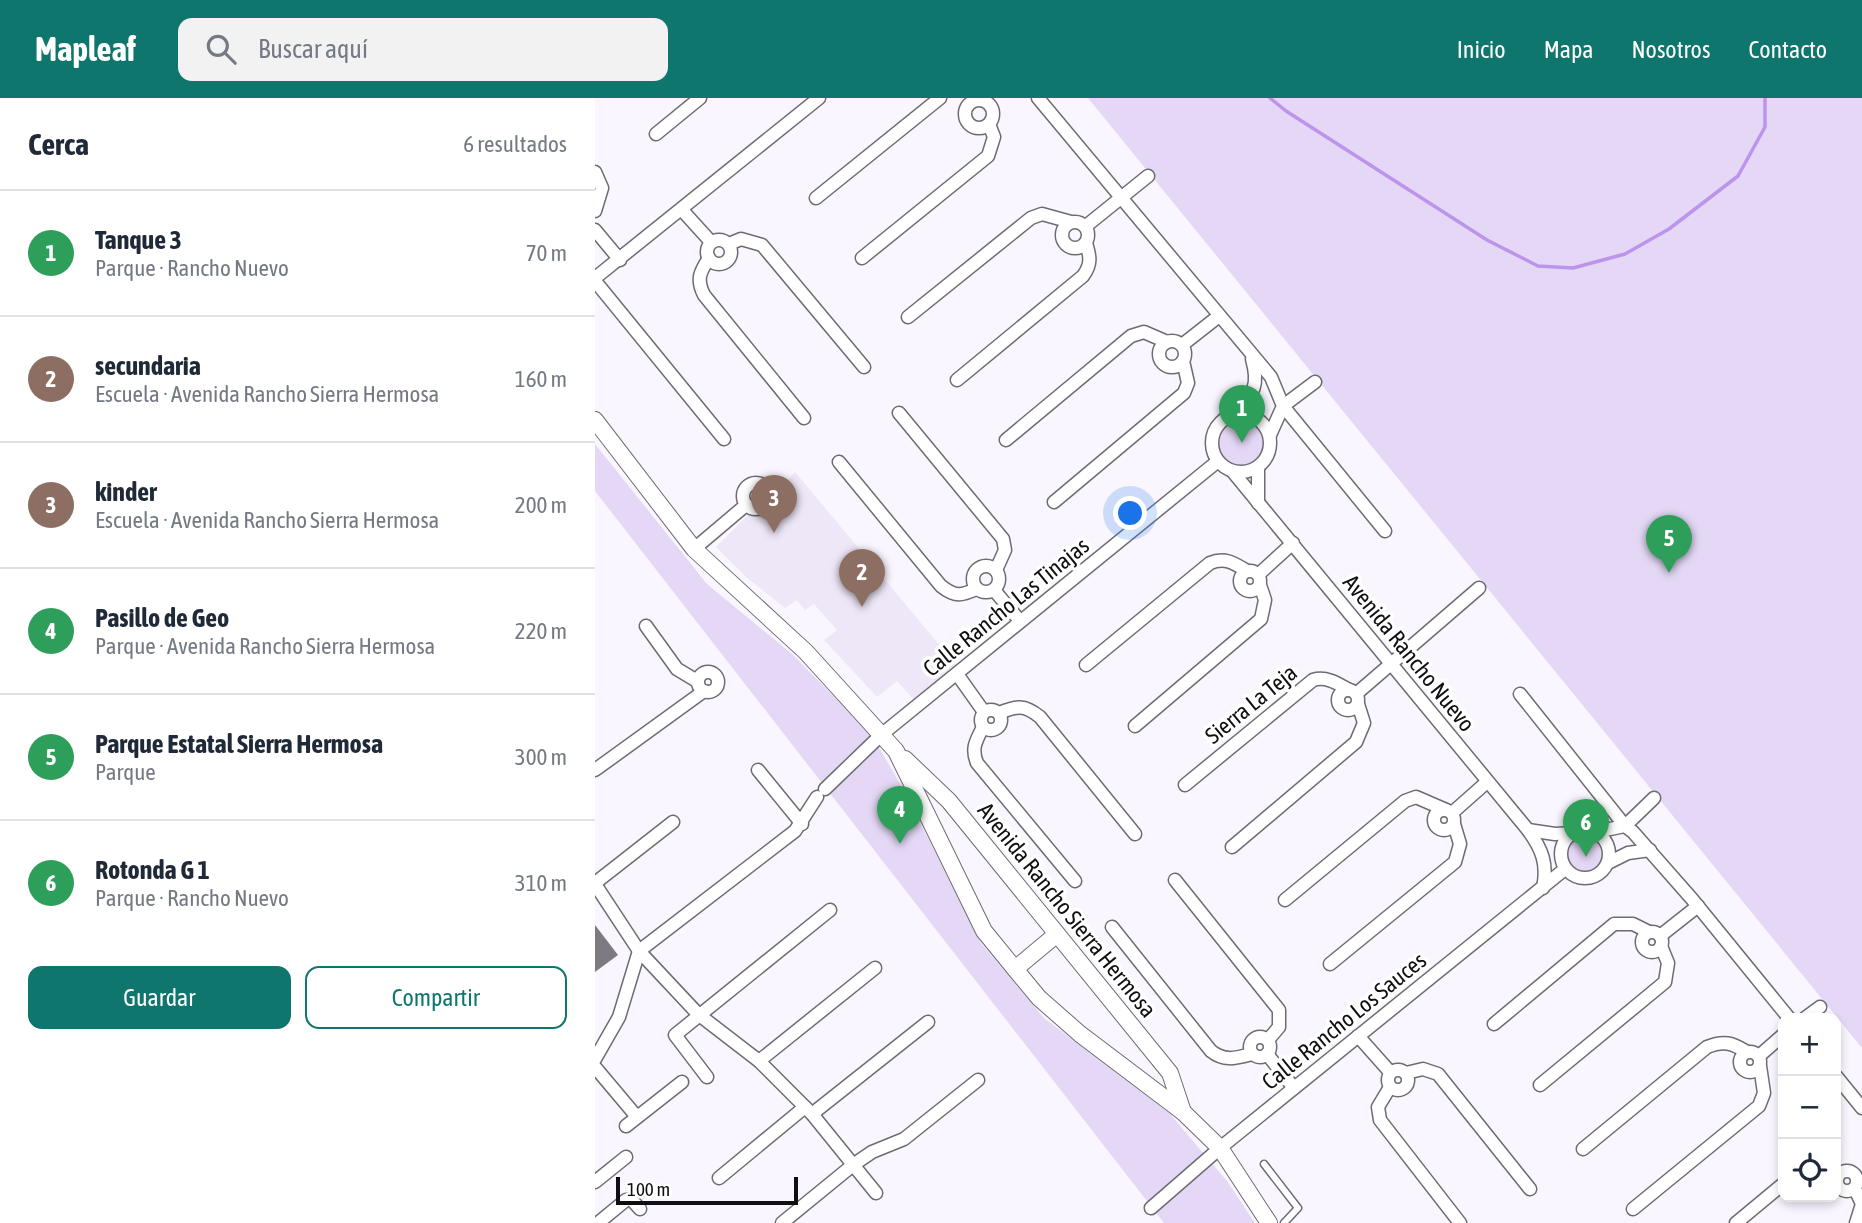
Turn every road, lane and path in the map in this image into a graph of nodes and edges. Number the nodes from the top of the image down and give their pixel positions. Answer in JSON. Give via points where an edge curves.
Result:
{"nodes":[{"id":1,"x":700,"y":98,"type":"edge"},
{"id":2,"x":819,"y":98,"type":"edge"},
{"id":3,"x":940,"y":98,"type":"edge"},
{"id":4,"x":1038,"y":98,"type":"edge"},
{"id":5,"x":967,"y":100,"type":"edge"},
{"id":6,"x":994,"y":102,"type":"edge"},
{"id":7,"x":989,"y":124,"type":"junction"},
{"id":8,"x":656,"y":134,"type":"dead end"},
{"id":9,"x":595,"y":172,"type":"edge"},
{"id":10,"x":1148,"y":176,"type":"dead end"},
{"id":11,"x":816,"y":198,"type":"dead end"},
{"id":12,"x":1120,"y":198,"type":"junction"},
{"id":13,"x":682,"y":210,"type":"junction"},
{"id":14,"x":595,"y":211,"type":"edge"},
{"id":15,"x":1071,"y":222,"type":"junction"},
{"id":16,"x":1086,"y":226,"type":"junction"},
{"id":17,"x":595,"y":228,"type":"edge"},
{"id":18,"x":711,"y":242,"type":"junction"},
{"id":19,"x":1086,"y":243,"type":"junction"},
{"id":20,"x":729,"y":244,"type":"junction"},
{"id":21,"x":709,"y":258,"type":"junction"},
{"id":22,"x":862,"y":258,"type":"dead end"},
{"id":23,"x":620,"y":260,"type":"junction"},
{"id":24,"x":595,"y":279,"type":"edge"},
{"id":25,"x":1219,"y":316,"type":"junction"},
{"id":26,"x":908,"y":317,"type":"dead end"},
{"id":27,"x":1167,"y":342,"type":"junction"},
{"id":28,"x":1182,"y":345,"type":"junction"},
{"id":29,"x":1251,"y":355,"type":"junction"},
{"id":30,"x":1183,"y":361,"type":"junction"},
{"id":31,"x":864,"y":367,"type":"dead end"},
{"id":32,"x":957,"y":380,"type":"dead end"},
{"id":33,"x":1315,"y":382,"type":"dead end"},
{"id":34,"x":1283,"y":406,"type":"junction"},
{"id":35,"x":899,"y":413,"type":"dead end"},
{"id":36,"x":1233,"y":415,"type":"junction"},
{"id":37,"x":804,"y":418,"type":"dead end"},
{"id":38,"x":595,"y":420,"type":"edge"},
{"id":39,"x":1270,"y":435,"type":"junction"},
{"id":40,"x":724,"y":439,"type":"dead end"},
{"id":41,"x":1006,"y":440,"type":"dead end"},
{"id":42,"x":1218,"y":461,"type":"junction"},
{"id":43,"x":839,"y":462,"type":"dead end"},
{"id":44,"x":1258,"y":468,"type":"junction"},
{"id":45,"x":1233,"y":472,"type":"junction"},
{"id":46,"x":1055,"y":502,"type":"dead end"},
{"id":47,"x":1258,"y":504,"type":"junction"},
{"id":48,"x":746,"y":505,"type":"dead end"},
{"id":49,"x":1385,"y":531,"type":"dead end"},
{"id":50,"x":1293,"y":544,"type":"junction"},
{"id":51,"x":694,"y":549,"type":"junction"},
{"id":52,"x":996,"y":570,"type":"junction"},
{"id":53,"x":1255,"y":577,"type":"junction"},
{"id":54,"x":1479,"y":588,"type":"dead end"},
{"id":55,"x":976,"y":589,"type":"junction"},
{"id":56,"x":994,"y":590,"type":"junction"},
{"id":57,"x":1020,"y":621,"type":"junction"},
{"id":58,"x":646,"y":626,"type":"dead end"},
{"id":59,"x":1391,"y":663,"type":"junction"},
{"id":60,"x":1086,"y":665,"type":"dead end"},
{"id":61,"x":957,"y":674,"type":"junction"},
{"id":62,"x":1520,"y":694,"type":"dead end"},
{"id":63,"x":1354,"y":696,"type":"junction"},
{"id":64,"x":984,"y":712,"type":"junction"},
{"id":65,"x":999,"y":713,"type":"junction"},
{"id":66,"x":1135,"y":726,"type":"dead end"},
{"id":67,"x":983,"y":727,"type":"junction"},
{"id":68,"x":881,"y":735,"type":"junction"},
{"id":69,"x":896,"y":751,"type":"junction"},
{"id":70,"x":595,"y":769,"type":"edge"},
{"id":71,"x":758,"y":770,"type":"dead end"},
{"id":72,"x":1487,"y":782,"type":"junction"},
{"id":73,"x":1185,"y":785,"type":"dead end"},
{"id":74,"x":1654,"y":798,"type":"dead end"},
{"id":75,"x":1451,"y":816,"type":"junction"},
{"id":76,"x":673,"y":822,"type":"dead end"},
{"id":77,"x":801,"y":824,"type":"junction"},
{"id":78,"x":1625,"y":826,"type":"junction"},
{"id":79,"x":1528,"y":830,"type":"junction"},
{"id":80,"x":1595,"y":832,"type":"junction"},
{"id":81,"x":1573,"y":833,"type":"junction"},
{"id":82,"x":1135,"y":834,"type":"dead end"},
{"id":83,"x":1232,"y":847,"type":"dead end"},
{"id":84,"x":1542,"y":849,"type":"junction"},
{"id":85,"x":1650,"y":850,"type":"junction"},
{"id":86,"x":1608,"y":863,"type":"junction"},
{"id":87,"x":1563,"y":864,"type":"junction"},
{"id":88,"x":1175,"y":880,"type":"dead end"},
{"id":89,"x":1075,"y":881,"type":"dead end"},
{"id":90,"x":595,"y":883,"type":"edge"},
{"id":91,"x":1543,"y":888,"type":"junction"},
{"id":92,"x":1285,"y":900,"type":"dead end"},
{"id":93,"x":1698,"y":906,"type":"junction"},
{"id":94,"x":829,"y":910,"type":"dead end"},
{"id":95,"x":1112,"y":927,"type":"dead end"},
{"id":96,"x":1058,"y":934,"type":"junction"},
{"id":97,"x":1657,"y":938,"type":"junction"},
{"id":98,"x":639,"y":951,"type":"junction"},
{"id":99,"x":1330,"y":964,"type":"dead end"},
{"id":100,"x":875,"y":968,"type":"dead end"},
{"id":101,"x":1015,"y":969,"type":"junction"},
{"id":102,"x":1820,"y":1007,"type":"dead end"},
{"id":103,"x":1785,"y":1013,"type":"edge"},
{"id":104,"x":1812,"y":1013,"type":"edge"},
{"id":105,"x":698,"y":1014,"type":"junction"},
{"id":106,"x":928,"y":1022,"type":"dead end"},
{"id":107,"x":1494,"y":1024,"type":"dead end"},
{"id":108,"x":1358,"y":1036,"type":"junction"},
{"id":109,"x":1778,"y":1039,"type":"edge"},
{"id":110,"x":1268,"y":1040,"type":"junction"},
{"id":111,"x":1252,"y":1054,"type":"junction"},
{"id":112,"x":1267,"y":1054,"type":"junction"},
{"id":113,"x":1755,"y":1058,"type":"junction"},
{"id":114,"x":595,"y":1059,"type":"edge"},
{"id":115,"x":759,"y":1061,"type":"junction"},
{"id":116,"x":595,"y":1067,"type":"edge"},
{"id":117,"x":1390,"y":1072,"type":"junction"},
{"id":118,"x":1406,"y":1073,"type":"junction"},
{"id":119,"x":707,"y":1077,"type":"dead end"},
{"id":120,"x":978,"y":1080,"type":"dead end"},
{"id":121,"x":682,"y":1082,"type":"dead end"},
{"id":122,"x":1841,"y":1082,"type":"edge"},
{"id":123,"x":1540,"y":1085,"type":"dead end"},
{"id":124,"x":1390,"y":1087,"type":"junction"},
{"id":125,"x":1294,"y":1088,"type":"junction"},
{"id":126,"x":1862,"y":1108,"type":"edge"},
{"id":127,"x":809,"y":1111,"type":"junction"},
{"id":128,"x":1183,"y":1112,"type":"junction"},
{"id":129,"x":638,"y":1117,"type":"junction"},
{"id":130,"x":626,"y":1126,"type":"dead end"},
{"id":131,"x":1220,"y":1148,"type":"junction"},
{"id":132,"x":1583,"y":1149,"type":"dead end"},
{"id":133,"x":627,"y":1157,"type":"dead end"},
{"id":134,"x":1264,"y":1164,"type":"dead end"},
{"id":135,"x":853,"y":1165,"type":"junction"},
{"id":136,"x":1851,"y":1174,"type":"edge"},
{"id":137,"x":719,"y":1178,"type":"dead end"},
{"id":138,"x":595,"y":1182,"type":"edge"},
{"id":139,"x":1778,"y":1188,"type":"edge"},
{"id":140,"x":1530,"y":1189,"type":"dead end"},
{"id":141,"x":876,"y":1194,"type":"dead end"},
{"id":142,"x":1151,"y":1208,"type":"dead end"},
{"id":143,"x":640,"y":1209,"type":"dead end"},
{"id":144,"x":1633,"y":1209,"type":"dead end"},
{"id":145,"x":598,"y":1223,"type":"edge"},
{"id":146,"x":782,"y":1223,"type":"edge"},
{"id":147,"x":1269,"y":1223,"type":"edge"},
{"id":148,"x":1283,"y":1223,"type":"edge"},
{"id":149,"x":1459,"y":1223,"type":"edge"},
{"id":150,"x":1736,"y":1223,"type":"edge"},
{"id":151,"x":1856,"y":1223,"type":"edge"}],
"edges":[{"from":1,"to":8,"type":"street"},
{"from":2,"to":13,"type":"street"},
{"from":3,"to":11,"type":"street"},
{"from":4,"to":12,"type":"street"},
{"from":5,"to":6,"type":"street"},
{"from":5,"to":7,"type":"street","via":[[968,123],[979,128]]},
{"from":6,"to":7,"type":"street"},
{"from":7,"to":22,"type":"street","via":[[994,137],[988,156]]},
{"from":9,"to":14,"type":"street","via":[[602,188]]},
{"from":10,"to":12,"type":"street"},
{"from":12,"to":16,"type":"street"},
{"from":12,"to":25,"type":"street"},
{"from":13,"to":18,"type":"street"},
{"from":13,"to":23,"type":"street"},
{"from":14,"to":17,"type":"street"},
{"from":15,"to":16,"type":"street"},
{"from":15,"to":19,"type":"street","via":[[1062,231],[1065,243],[1076,248]]},
{"from":15,"to":26,"type":"street","via":[[1042,214],[1031,218]]},
{"from":16,"to":19,"type":"street"},
{"from":17,"to":23,"type":"street"},
{"from":18,"to":20,"type":"street"},
{"from":18,"to":21,"type":"street"},
{"from":19,"to":32,"type":"street","via":[[1089,268],[1083,276]]},
{"from":20,"to":21,"type":"street","via":[[731,257],[726,262]]},
{"from":20,"to":31,"type":"street","via":[[741,239],[762,245]]},
{"from":21,"to":37,"type":"street","via":[[698,284],[704,295]]},
{"from":23,"to":24,"type":"street"},
{"from":24,"to":40,"type":"street"},
{"from":25,"to":28,"type":"street"},
{"from":25,"to":29,"type":"street"},
{"from":27,"to":28,"type":"street"},
{"from":27,"to":30,"type":"street","via":[[1160,359],[1171,367]]},
{"from":27,"to":41,"type":"street","via":[[1144,332],[1131,336]]},
{"from":28,"to":30,"type":"street"},
{"from":29,"to":34,"type":"street","via":[[1271,377]]},
{"from":29,"to":36,"type":"street","via":[[1258,379]]},
{"from":30,"to":46,"type":"street","via":[[1188,383],[1184,393]]},
{"from":33,"to":34,"type":"street"},
{"from":34,"to":39,"type":"street"},
{"from":34,"to":49,"type":"street"},
{"from":35,"to":52,"type":"street","via":[[1003,539],[1005,550]]},
{"from":36,"to":39,"type":"street","via":[[1256,417]]},
{"from":36,"to":42,"type":"street","via":[[1223,420],[1212,439]]},
{"from":38,"to":51,"type":"street","name":"Avenida Rancho Sierra Hermosa"},
{"from":39,"to":44,"type":"street","via":[[1267,460]]},
{"from":42,"to":45,"type":"street"},
{"from":42,"to":57,"type":"street","name":"Calle Rancho Las Tinajas"},
{"from":43,"to":55,"type":"street","via":[[941,586],[962,596]]},
{"from":44,"to":45,"type":"street"},
{"from":44,"to":47,"type":"street"},
{"from":45,"to":47,"type":"street","name":"Avenida Rancho Nuevo"},
{"from":47,"to":50,"type":"street","name":"Avenida Rancho Nuevo"},
{"from":48,"to":51,"type":"street"},
{"from":50,"to":53,"type":"street"},
{"from":50,"to":59,"type":"street","name":"Avenida Rancho Nuevo"},
{"from":51,"to":68,"type":"street","name":"Avenida Rancho Sierra Hermosa","via":[[806,652]]},
{"from":52,"to":55,"type":"street","via":[[983,566],[977,570]]},
{"from":52,"to":56,"type":"street"},
{"from":53,"to":60,"type":"street","via":[[1230,561],[1210,563]]},
{"from":53,"to":66,"type":"street","via":[[1265,600],[1261,619]]},
{"from":54,"to":59,"type":"street"},
{"from":55,"to":56,"type":"street"},
{"from":56,"to":57,"type":"street"},
{"from":57,"to":61,"type":"street","name":"Calle Rancho Las Tinajas"},
{"from":58,"to":70,"type":"street","via":[[677,669],[701,686]]},
{"from":59,"to":63,"type":"street"},
{"from":59,"to":72,"type":"street","name":"Avenida Rancho Nuevo"},
{"from":61,"to":64,"type":"street"},
{"from":61,"to":68,"type":"street","name":"Calle Rancho Las Tinajas"},
{"from":62,"to":78,"type":"street"},
{"from":63,"to":73,"type":"street","name":"Sierra La Teja","via":[[1332,681],[1313,680]]},
{"from":63,"to":83,"type":"street","via":[[1364,723],[1356,742]]},
{"from":64,"to":65,"type":"street"},
{"from":64,"to":67,"type":"street"},
{"from":65,"to":67,"type":"street","via":[[1000,725],[989,730]]},
{"from":65,"to":82,"type":"street","via":[[1028,707],[1040,717]]},
{"from":67,"to":89,"type":"street","via":[[974,744],[977,763]]},
{"from":68,"to":69,"type":"street","name":"Avenida Rancho Sierra Hermosa"},
{"from":68,"to":77,"type":"street","name":"Calle Rancho Las Tinajas","via":[[821,793]]},
{"from":69,"to":96,"type":"street","name":"Avenida Rancho Sierra Hermosa","via":[[949,801]]},
{"from":69,"to":101,"type":"street","name":"Avenida Rancho Sierra Hermosa","via":[[984,931]]},
{"from":71,"to":77,"type":"street"},
{"from":72,"to":75,"type":"street"},
{"from":72,"to":79,"type":"street","name":"Avenida Rancho Nuevo"},
{"from":74,"to":78,"type":"street"},
{"from":75,"to":92,"type":"street","via":[[1429,800],[1416,797],[1405,801]]},
{"from":75,"to":99,"type":"street","via":[[1460,844],[1455,862]]},
{"from":76,"to":90,"type":"street"},
{"from":77,"to":98,"type":"street"},
{"from":78,"to":80,"type":"street"},
{"from":78,"to":85,"type":"street"},
{"from":79,"to":81,"type":"street"},
{"from":79,"to":84,"type":"street","name":"Avenida Rancho Nuevo"},
{"from":80,"to":81,"type":"street"},
{"from":80,"to":86,"type":"street","via":[[1608,845]]},
{"from":81,"to":87,"type":"street","via":[[1565,840]]},
{"from":84,"to":87,"type":"street"},
{"from":84,"to":91,"type":"street"},
{"from":85,"to":86,"type":"street","via":[[1628,853]]},
{"from":85,"to":93,"type":"street"},
{"from":86,"to":87,"type":"street","via":[[1588,879],[1579,878]]},
{"from":87,"to":91,"type":"street","name":"Calle Rancho Los Sauces"},
{"from":88,"to":110,"type":"street","via":[[1279,1010],[1279,1027]]},
{"from":90,"to":98,"type":"street"},
{"from":91,"to":108,"type":"street","name":"Calle Rancho Los Sauces"},
{"from":93,"to":97,"type":"street"},
{"from":93,"to":103,"type":"street"},
{"from":94,"to":105,"type":"street"},
{"from":95,"to":111,"type":"street","via":[[1212,1051],[1231,1059]]},
{"from":96,"to":101,"type":"street"},
{"from":96,"to":128,"type":"street","name":"Avenida Rancho Sierra Hermosa","via":[[1170,1073]]},
{"from":97,"to":107,"type":"street","via":[[1633,924],[1614,924]]},
{"from":97,"to":123,"type":"street","via":[[1668,964],[1665,982]]},
{"from":98,"to":105,"type":"street"},
{"from":98,"to":114,"type":"street","via":[[619,1017]]},
{"from":100,"to":115,"type":"street"},
{"from":101,"to":128,"type":"street","name":"Avenida Rancho Sierra Hermosa","via":[[1039,998],[1080,1034]]},
{"from":102,"to":104,"type":"street"},
{"from":105,"to":115,"type":"street"},
{"from":105,"to":119,"type":"street","via":[[675,1035]]},
{"from":106,"to":127,"type":"street"},
{"from":108,"to":117,"type":"street"},
{"from":108,"to":125,"type":"street","name":"Calle Rancho Los Sauces"},
{"from":109,"to":113,"type":"street"},
{"from":110,"to":111,"type":"street","via":[[1261,1036],[1252,1039]]},
{"from":110,"to":112,"type":"street"},
{"from":111,"to":112,"type":"street"},
{"from":112,"to":125,"type":"street"},
{"from":113,"to":132,"type":"street","via":[[1731,1043],[1707,1047]]},
{"from":113,"to":144,"type":"street","via":[[1764,1093],[1759,1106]]},
{"from":115,"to":127,"type":"street"},
{"from":116,"to":129,"type":"street"},
{"from":117,"to":118,"type":"street"},
{"from":117,"to":124,"type":"street"},
{"from":118,"to":124,"type":"street","via":[[1402,1090]]},
{"from":118,"to":140,"type":"street","via":[[1423,1069],[1438,1074]]},
{"from":120,"to":135,"type":"street","via":[[904,1139]]},
{"from":121,"to":129,"type":"street"},
{"from":122,"to":126,"type":"street"},
{"from":124,"to":149,"type":"street","via":[[1378,1107],[1380,1120]]},
{"from":125,"to":131,"type":"street","name":"Calle Rancho Los Sauces"},
{"from":127,"to":135,"type":"street"},
{"from":127,"to":137,"type":"street"},
{"from":128,"to":131,"type":"street","name":"Avenida Rancho Sierra Hermosa"},
{"from":129,"to":130,"type":"street"},
{"from":131,"to":142,"type":"street","name":"Calle Rancho Los Sauces"},
{"from":131,"to":147,"type":"street","name":"Avenida Rancho Sierra Hermosa"},
{"from":133,"to":138,"type":"street"},
{"from":134,"to":148,"type":"lane","via":[[1298,1208]]},
{"from":135,"to":141,"type":"street"},
{"from":135,"to":146,"type":"street"},
{"from":136,"to":151,"type":"street","via":[[1862,1204]]},
{"from":139,"to":150,"type":"street"},
{"from":143,"to":145,"type":"street","via":[[631,1199],[626,1200]]}]}
